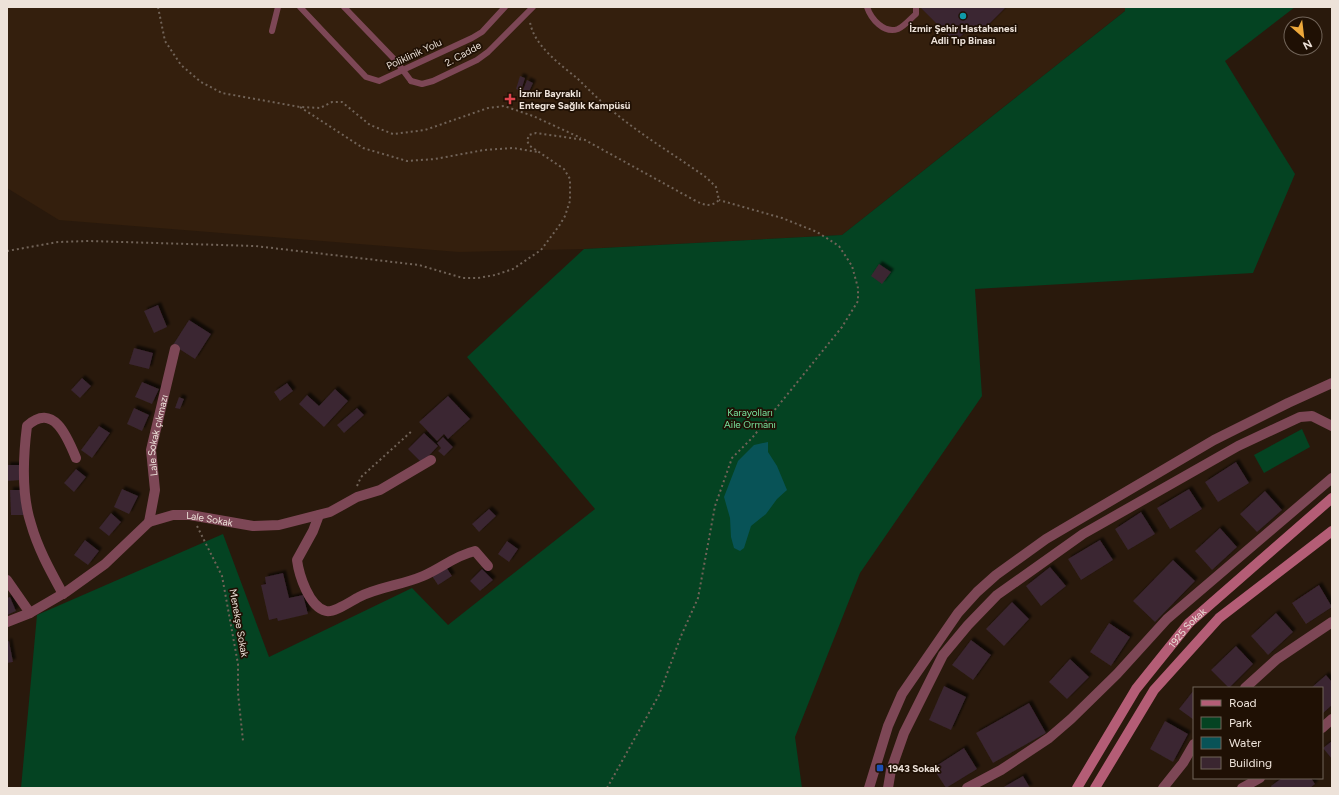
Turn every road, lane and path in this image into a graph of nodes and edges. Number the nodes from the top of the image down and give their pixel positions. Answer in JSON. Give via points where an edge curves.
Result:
{"nodes":[{"id":1,"x":158,"y":7,"type":"edge"},
{"id":2,"x":278,"y":7,"type":"edge"},
{"id":3,"x":300,"y":7,"type":"edge"},
{"id":4,"x":344,"y":7,"type":"edge"},
{"id":5,"x":505,"y":7,"type":"edge"},
{"id":6,"x":867,"y":7,"type":"edge"},
{"id":7,"x":916,"y":7,"type":"edge"},
{"id":8,"x":531,"y":9,"type":"edge"},
{"id":9,"x":272,"y":31,"type":"dead end"},
{"id":10,"x":300,"y":107,"type":"junction"},
{"id":11,"x":585,"y":140,"type":"junction"},
{"id":12,"x":539,"y":152,"type":"junction"},
{"id":13,"x":719,"y":200,"type":"junction"},
{"id":14,"x":7,"y":251,"type":"edge"},
{"id":15,"x":175,"y":349,"type":"dead end"},
{"id":16,"x":1332,"y":383,"type":"edge"},
{"id":17,"x":1332,"y":426,"type":"edge"},
{"id":18,"x":413,"y":430,"type":"dead end"},
{"id":19,"x":76,"y":458,"type":"dead end"},
{"id":20,"x":431,"y":460,"type":"dead end"},
{"id":21,"x":1332,"y":478,"type":"edge"},
{"id":22,"x":357,"y":497,"type":"junction"},
{"id":23,"x":1332,"y":498,"type":"edge"},
{"id":24,"x":190,"y":515,"type":"junction"},
{"id":25,"x":319,"y":515,"type":"junction"},
{"id":26,"x":1285,"y":518,"type":"junction"},
{"id":27,"x":149,"y":522,"type":"junction"},
{"id":28,"x":1295,"y":531,"type":"junction"},
{"id":29,"x":1332,"y":531,"type":"edge"},
{"id":30,"x":488,"y":566,"type":"dead end"},
{"id":31,"x":7,"y":580,"type":"edge"},
{"id":32,"x":63,"y":594,"type":"junction"},
{"id":33,"x":30,"y":613,"type":"junction"},
{"id":34,"x":7,"y":622,"type":"edge"},
{"id":35,"x":1332,"y":622,"type":"edge"},
{"id":36,"x":1246,"y":687,"type":"edge"},
{"id":37,"x":1332,"y":719,"type":"edge"},
{"id":38,"x":1323,"y":727,"type":"edge"},
{"id":39,"x":243,"y":741,"type":"dead end"},
{"id":40,"x":1193,"y":746,"type":"edge"},
{"id":41,"x":1258,"y":779,"type":"edge"},
{"id":42,"x":607,"y":788,"type":"edge"},
{"id":43,"x":869,"y":788,"type":"edge"},
{"id":44,"x":888,"y":788,"type":"edge"},
{"id":45,"x":967,"y":788,"type":"edge"},
{"id":46,"x":1077,"y":788,"type":"edge"},
{"id":47,"x":1095,"y":788,"type":"edge"},
{"id":48,"x":1163,"y":788,"type":"edge"},
{"id":49,"x":1242,"y":788,"type":"edge"}],
"edges":[{"from":1,"to":10,"type":"path","via":[[165,41],[181,65],[201,82],[222,93]]},
{"from":2,"to":9,"type":"lane"},
{"from":3,"to":5,"type":"lane","name":"Poliklinik Yolu","via":[[366,77],[379,81],[472,38],[482,32]]},
{"from":4,"to":8,"type":"lane","name":"2. Cadde","bridge":true,"via":[[396,62],[410,81],[422,84],[477,60]]},
{"from":6,"to":7,"type":"lane","via":[[876,23],[893,30],[916,14]]},
{"from":8,"to":13,"type":"path","via":[[531,28],[554,59],[610,109],[707,178],[716,187],[720,195]]},
{"from":10,"to":11,"type":"path","via":[[320,108],[332,102],[342,102],[370,125],[393,134],[425,130],[488,108],[504,106],[533,116]]},
{"from":10,"to":12,"type":"path","via":[[363,148],[407,161],[513,148]]},
{"from":11,"to":12,"type":"path","via":[[536,133],[529,135],[530,146]]},
{"from":11,"to":13,"type":"path","via":[[707,206]]},
{"from":12,"to":14,"type":"path","via":[[564,168],[570,179],[570,200],[565,216],[541,250],[513,269],[478,278],[464,278],[419,265],[255,246],[89,241],[58,242]]},
{"from":13,"to":42,"type":"path","via":[[782,218],[818,232],[839,246],[852,266],[858,288],[858,302],[842,327],[752,438],[732,458],[715,506],[698,598],[659,695]]},
{"from":15,"to":27,"type":"street","name":"Lale Sokak çıkmazı","via":[[151,450],[155,490]]},
{"from":16,"to":43,"type":"street","via":[[1214,440],[1046,539],[996,575],[958,613],[902,694],[888,726]]},
{"from":17,"to":44,"type":"street","via":[[1312,416],[1300,417],[1238,446],[1083,534],[997,595],[944,655],[904,733],[891,770]]},
{"from":18,"to":22,"type":"path","via":[[361,477],[357,486]]},
{"from":19,"to":32,"type":"street","via":[[65,432],[53,421],[45,417],[35,418],[27,426],[24,467],[26,501],[31,524],[47,566]]},
{"from":20,"to":22,"type":"street","name":"Lale Sokak","via":[[380,490]]},
{"from":21,"to":26,"type":"street"},
{"from":22,"to":25,"type":"street","name":"Lale Sokak"},
{"from":23,"to":28,"type":"main road","name":"1925 Sokak"},
{"from":24,"to":25,"type":"street","name":"Lale Sokak","via":[[253,526],[279,525]]},
{"from":24,"to":27,"type":"street","name":"Lale Sokak","via":[[173,515]]},
{"from":24,"to":39,"type":"path","name":"Menekşe Sokak","via":[[206,541],[222,576],[238,664]]},
{"from":25,"to":30,"type":"street","via":[[297,560],[300,576],[314,603],[324,611],[332,612],[360,596],[423,576],[461,554],[475,551]]},
{"from":26,"to":28,"type":"street"},
{"from":26,"to":45,"type":"street","via":[[1167,619],[1072,719],[1007,766]]},
{"from":27,"to":32,"type":"street","name":"Lale Sokak","via":[[105,564]]},
{"from":28,"to":46,"type":"main road","name":"1925 Sokak","via":[[1189,623],[1136,689]]},
{"from":29,"to":47,"type":"main road","name":"1925 Sokak","via":[[1219,618],[1154,690]]},
{"from":31,"to":33,"type":"street"},
{"from":32,"to":33,"type":"street","name":"Lale Sokak"},
{"from":33,"to":34,"type":"street","name":"Lale Sokak"},
{"from":35,"to":36,"type":"street","via":[[1277,659]]},
{"from":37,"to":38,"type":"street"},
{"from":40,"to":48,"type":"street"},
{"from":41,"to":49,"type":"street"}]}
